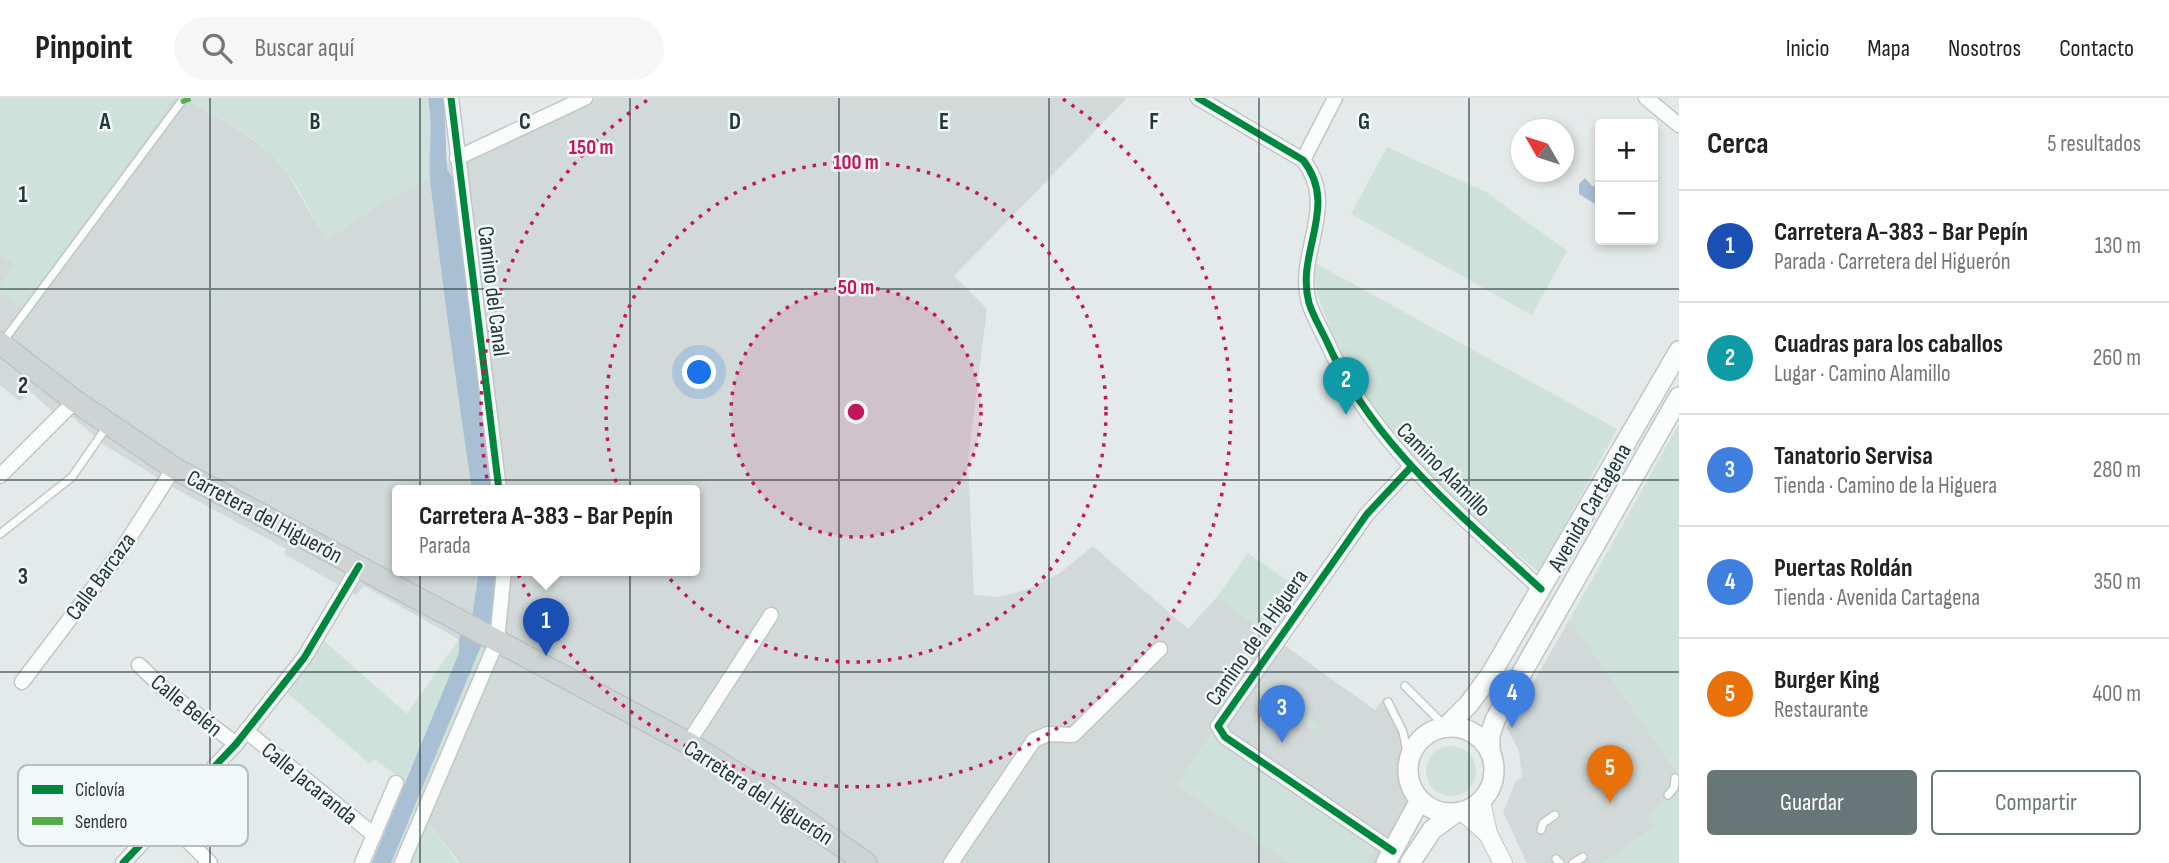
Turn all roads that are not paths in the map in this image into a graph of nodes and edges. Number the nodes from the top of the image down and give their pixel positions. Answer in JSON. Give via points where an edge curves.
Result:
{"nodes":[{"id":1,"x":451,"y":98,"type":"edge"},
{"id":2,"x":585,"y":98,"type":"edge"},
{"id":3,"x":1198,"y":98,"type":"edge"},
{"id":4,"x":1335,"y":98,"type":"edge"},
{"id":5,"x":1646,"y":98,"type":"edge"},
{"id":6,"x":181,"y":102,"type":"dead end"},
{"id":7,"x":1679,"y":125,"type":"edge"},
{"id":8,"x":457,"y":158,"type":"junction"},
{"id":9,"x":1303,"y":160,"type":"junction"},
{"id":10,"x":1,"y":343,"type":"edge"},
{"id":11,"x":1679,"y":351,"type":"edge"},
{"id":12,"x":1679,"y":397,"type":"edge"},
{"id":13,"x":75,"y":401,"type":"junction"},
{"id":14,"x":108,"y":424,"type":"junction"},
{"id":15,"x":174,"y":468,"type":"junction"},
{"id":16,"x":1410,"y":468,"type":"junction"},
{"id":17,"x":0,"y":476,"type":"edge"},
{"id":18,"x":498,"y":485,"type":"edge"},
{"id":19,"x":0,"y":534,"type":"edge"},
{"id":20,"x":359,"y":566,"type":"junction"},
{"id":21,"x":503,"y":576,"type":"edge"},
{"id":22,"x":1541,"y":589,"type":"junction"},
{"id":23,"x":771,"y":615,"type":"dead end"},
{"id":24,"x":497,"y":641,"type":"junction"},
{"id":25,"x":1160,"y":649,"type":"dead end"},
{"id":26,"x":139,"y":665,"type":"dead end"},
{"id":27,"x":22,"y":682,"type":"dead end"},
{"id":28,"x":1405,"y":686,"type":"dead end"},
{"id":29,"x":1388,"y":702,"type":"dead end"},
{"id":30,"x":1446,"y":727,"type":"junction"},
{"id":31,"x":246,"y":732,"type":"junction"},
{"id":32,"x":688,"y":743,"type":"junction"},
{"id":33,"x":236,"y":744,"type":"junction"},
{"id":34,"x":1490,"y":752,"type":"junction"},
{"id":35,"x":1409,"y":762,"type":"junction"},
{"id":36,"x":216,"y":765,"type":"edge"},
{"id":37,"x":1675,"y":778,"type":"dead end"},
{"id":38,"x":396,"y":783,"type":"dead end"},
{"id":39,"x":1667,"y":784,"type":"dead end"},
{"id":40,"x":1420,"y":800,"type":"junction"},
{"id":41,"x":1482,"y":801,"type":"junction"},
{"id":42,"x":1459,"y":813,"type":"junction"},
{"id":43,"x":1555,"y":815,"type":"dead end"},
{"id":44,"x":1541,"y":830,"type":"dead end"},
{"id":45,"x":1488,"y":834,"type":"junction"},
{"id":46,"x":374,"y":835,"type":"junction"},
{"id":47,"x":140,"y":846,"type":"edge"},
{"id":48,"x":194,"y":846,"type":"edge"},
{"id":49,"x":1390,"y":857,"type":"edge"},
{"id":50,"x":1583,"y":857,"type":"dead end"},
{"id":51,"x":123,"y":863,"type":"edge"},
{"id":52,"x":211,"y":863,"type":"edge"},
{"id":53,"x":362,"y":863,"type":"edge"},
{"id":54,"x":402,"y":863,"type":"edge"},
{"id":55,"x":866,"y":863,"type":"edge"},
{"id":56,"x":951,"y":863,"type":"edge"},
{"id":57,"x":1410,"y":863,"type":"edge"},
{"id":58,"x":1503,"y":863,"type":"edge"},
{"id":59,"x":1573,"y":863,"type":"edge"}],
"edges":[{"from":1,"to":8,"type":"street","name":"Camino del Canal"},
{"from":2,"to":8,"type":"street"},
{"from":3,"to":9,"type":"street"},
{"from":4,"to":9,"type":"street"},
{"from":5,"to":7,"type":"street"},
{"from":6,"to":10,"type":"lane"},
{"from":8,"to":18,"type":"street","name":"Camino del Canal"},
{"from":9,"to":16,"type":"street","name":"Camino Alamillo","via":[[1319,190],[1305,284],[1310,306],[1342,375]]},
{"from":10,"to":13,"type":"main road","name":"Carretera del Higuerón"},
{"from":11,"to":22,"type":"main road","name":"Avenida Cartagena"},
{"from":12,"to":34,"type":"main road","name":"Avenida Cartagena","via":[[1495,720]]},
{"from":13,"to":14,"type":"main road","name":"Carretera del Higuerón"},
{"from":13,"to":17,"type":"street"},
{"from":14,"to":15,"type":"main road","name":"Carretera del Higuerón"},
{"from":14,"to":19,"type":"lane","via":[[72,477]]},
{"from":15,"to":20,"type":"main road","name":"Carretera del Higuerón"},
{"from":15,"to":27,"type":"street","name":"Calle Barcaza","via":[[119,554]]},
{"from":16,"to":22,"type":"street","name":"Camino Alamillo"},
{"from":16,"to":49,"type":"street","name":"Camino de la Higuera","via":[[1367,514],[1219,726],[1225,737]]},
{"from":20,"to":24,"type":"main road","name":"Carretera del Higuerón"},
{"from":20,"to":31,"type":"street","via":[[304,658]]},
{"from":21,"to":24,"type":"street"},
{"from":22,"to":30,"type":"main road","name":"Avenida Cartagena","via":[[1491,674]]},
{"from":23,"to":32,"type":"street"},
{"from":24,"to":32,"type":"main road","name":"Carretera del Higuerón"},
{"from":24,"to":54,"type":"street"},
{"from":25,"to":56,"type":"street","via":[[1073,735],[1048,734],[1034,740]]},
{"from":26,"to":33,"type":"street","name":"Calle Belén"},
{"from":28,"to":30,"type":"lane"},
{"from":29,"to":35,"type":"lane","via":[[1403,732]]},
{"from":30,"to":34,"type":"main road","via":[[1472,733]]},
{"from":30,"to":35,"type":"main road","via":[[1422,739]]},
{"from":31,"to":33,"type":"street"},
{"from":31,"to":46,"type":"street","name":"Calle Jacaranda"},
{"from":32,"to":55,"type":"main road","name":"Carretera del Higuerón"},
{"from":33,"to":36,"type":"street"},
{"from":34,"to":41,"type":"main road","via":[[1493,778]]},
{"from":35,"to":40,"type":"main road","via":[[1408,776]]},
{"from":37,"to":39,"type":"lane","via":[[1668,796]]},
{"from":38,"to":46,"type":"street"},
{"from":40,"to":42,"type":"main road","via":[[1442,813]]},
{"from":40,"to":49,"type":"main road"},
{"from":41,"to":42,"type":"main road"},
{"from":41,"to":45,"type":"street"},
{"from":42,"to":45,"type":"street"},
{"from":42,"to":57,"type":"main road","via":[[1432,830]]},
{"from":43,"to":44,"type":"lane"},
{"from":45,"to":58,"type":"street"},
{"from":46,"to":53,"type":"street"},
{"from":47,"to":51,"type":"street"},
{"from":48,"to":52,"type":"street"},
{"from":50,"to":59,"type":"lane"}]}
